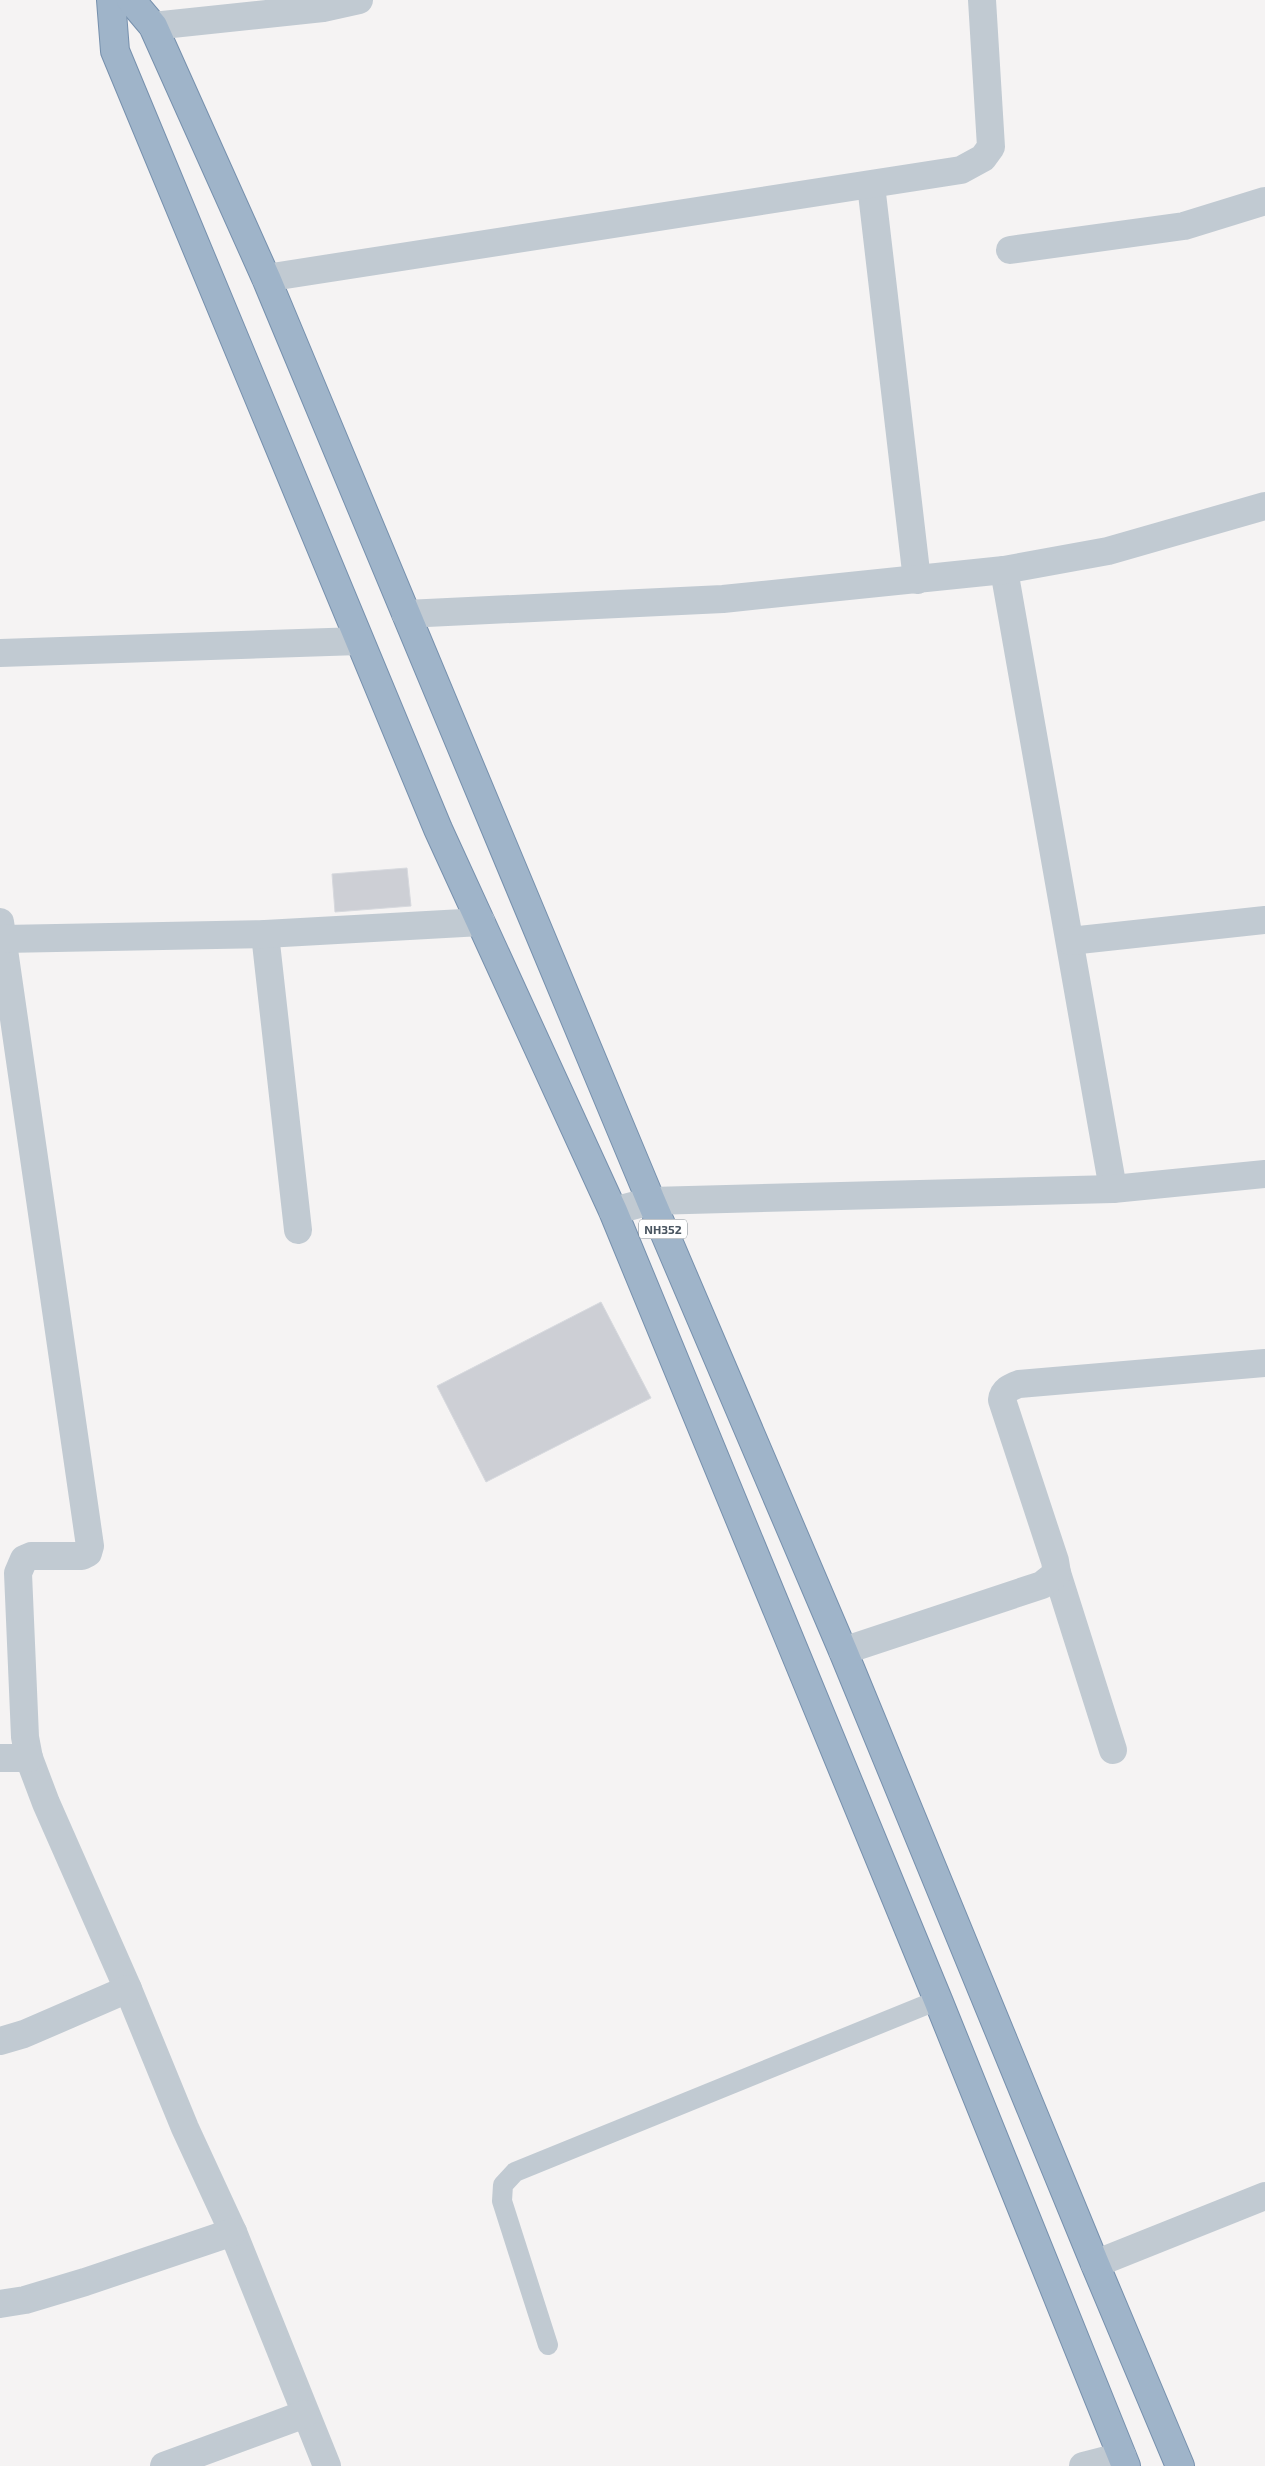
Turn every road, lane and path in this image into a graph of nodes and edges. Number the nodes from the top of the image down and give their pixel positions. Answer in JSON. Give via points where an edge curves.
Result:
{"nodes":[{"id":1,"x":111,"y":0,"type":"edge"},
{"id":2,"x":131,"y":0,"type":"edge"},
{"id":3,"x":359,"y":0,"type":"edge"},
{"id":4,"x":982,"y":0,"type":"edge"},
{"id":5,"x":153,"y":26,"type":"junction"},
{"id":6,"x":871,"y":185,"type":"junction"},
{"id":7,"x":1265,"y":201,"type":"edge"},
{"id":8,"x":1010,"y":250,"type":"dead end"},
{"id":9,"x":266,"y":278,"type":"junction"},
{"id":10,"x":1265,"y":506,"type":"edge"},
{"id":11,"x":1004,"y":570,"type":"junction"},
{"id":12,"x":917,"y":580,"type":"junction"},
{"id":13,"x":406,"y":614,"type":"junction"},
{"id":14,"x":359,"y":641,"type":"junction"},
{"id":15,"x":0,"y":653,"type":"edge"},
{"id":16,"x":1265,"y":920,"type":"edge"},
{"id":17,"x":481,"y":922,"type":"junction"},
{"id":18,"x":1,"y":930,"type":"edge"},
{"id":19,"x":265,"y":934,"type":"junction"},
{"id":20,"x":1070,"y":941,"type":"junction"},
{"id":21,"x":1265,"y":1174,"type":"edge"},
{"id":22,"x":1113,"y":1189,"type":"junction"},
{"id":23,"x":651,"y":1201,"type":"junction"},
{"id":24,"x":613,"y":1211,"type":"junction"},
{"id":25,"x":298,"y":1230,"type":"dead end"},
{"id":26,"x":1265,"y":1363,"type":"edge"},
{"id":27,"x":12,"y":1556,"type":"edge"},
{"id":28,"x":1056,"y":1573,"type":"junction"},
{"id":29,"x":843,"y":1651,"type":"junction"},
{"id":30,"x":1113,"y":1750,"type":"dead end"},
{"id":31,"x":0,"y":1758,"type":"edge"},
{"id":32,"x":30,"y":1758,"type":"junction"},
{"id":33,"x":128,"y":1989,"type":"junction"},
{"id":34,"x":938,"y":2000,"type":"junction"},
{"id":35,"x":0,"y":2041,"type":"edge"},
{"id":36,"x":1265,"y":2196,"type":"edge"},
{"id":37,"x":233,"y":2232,"type":"junction"},
{"id":38,"x":1095,"y":2264,"type":"junction"},
{"id":39,"x":0,"y":2304,"type":"edge"},
{"id":40,"x":548,"y":2345,"type":"dead end"},
{"id":41,"x":305,"y":2414,"type":"junction"},
{"id":42,"x":1124,"y":2461,"type":"edge"},
{"id":43,"x":164,"y":2466,"type":"edge"},
{"id":44,"x":327,"y":2466,"type":"edge"},
{"id":45,"x":1083,"y":2466,"type":"edge"},
{"id":46,"x":1180,"y":2466,"type":"edge"}],
"edges":[{"from":1,"to":14,"type":"highway","number":"NH352","via":[[115,51]]},
{"from":2,"to":5,"type":"highway","number":"NH352"},
{"from":3,"to":5,"type":"street","via":[[323,8]]},
{"from":4,"to":6,"type":"street","via":[[992,136],[988,154],[961,170]]},
{"from":5,"to":9,"type":"highway","number":"NH352"},
{"from":6,"to":9,"type":"street"},
{"from":6,"to":12,"type":"street"},
{"from":7,"to":8,"type":"street","via":[[1184,226]]},
{"from":9,"to":13,"type":"highway","number":"NH352"},
{"from":10,"to":11,"type":"street","via":[[1108,551]]},
{"from":11,"to":12,"type":"street"},
{"from":11,"to":20,"type":"street"},
{"from":12,"to":13,"type":"street","via":[[723,599]]},
{"from":13,"to":23,"type":"highway","number":"NH352"},
{"from":14,"to":15,"type":"street"},
{"from":14,"to":17,"type":"highway","number":"NH352"},
{"from":16,"to":20,"type":"street"},
{"from":17,"to":19,"type":"street"},
{"from":17,"to":24,"type":"highway","number":"NH352"},
{"from":18,"to":19,"type":"street"},
{"from":18,"to":27,"type":"street","via":[[90,1546],[86,1555],[77,1557]]},
{"from":19,"to":25,"type":"street"},
{"from":20,"to":22,"type":"street"},
{"from":21,"to":22,"type":"street"},
{"from":22,"to":23,"type":"street"},
{"from":23,"to":24,"type":"street"},
{"from":23,"to":29,"type":"highway","number":"NH352"},
{"from":24,"to":34,"type":"highway","number":"NH352"},
{"from":26,"to":28,"type":"street","via":[[1019,1384],[1005,1392],[1002,1400],[1055,1561]]},
{"from":27,"to":32,"type":"street","via":[[18,1573],[22,1710]]},
{"from":28,"to":29,"type":"street","via":[[1042,1585]]},
{"from":28,"to":30,"type":"street"},
{"from":29,"to":38,"type":"highway","number":"NH352"},
{"from":31,"to":32,"type":"street"},
{"from":32,"to":33,"type":"street","via":[[46,1803]]},
{"from":33,"to":35,"type":"street","via":[[24,2034]]},
{"from":33,"to":37,"type":"street","via":[[185,2128]]},
{"from":34,"to":40,"type":"lane","via":[[515,2172],[504,2185],[502,2201]]},
{"from":34,"to":42,"type":"highway","number":"NH352"},
{"from":36,"to":38,"type":"street"},
{"from":37,"to":39,"type":"street","via":[[85,2282]]},
{"from":37,"to":41,"type":"street"},
{"from":38,"to":46,"type":"highway","number":"NH352"},
{"from":41,"to":43,"type":"street"},
{"from":41,"to":44,"type":"street"},
{"from":42,"to":45,"type":"street"}]}
